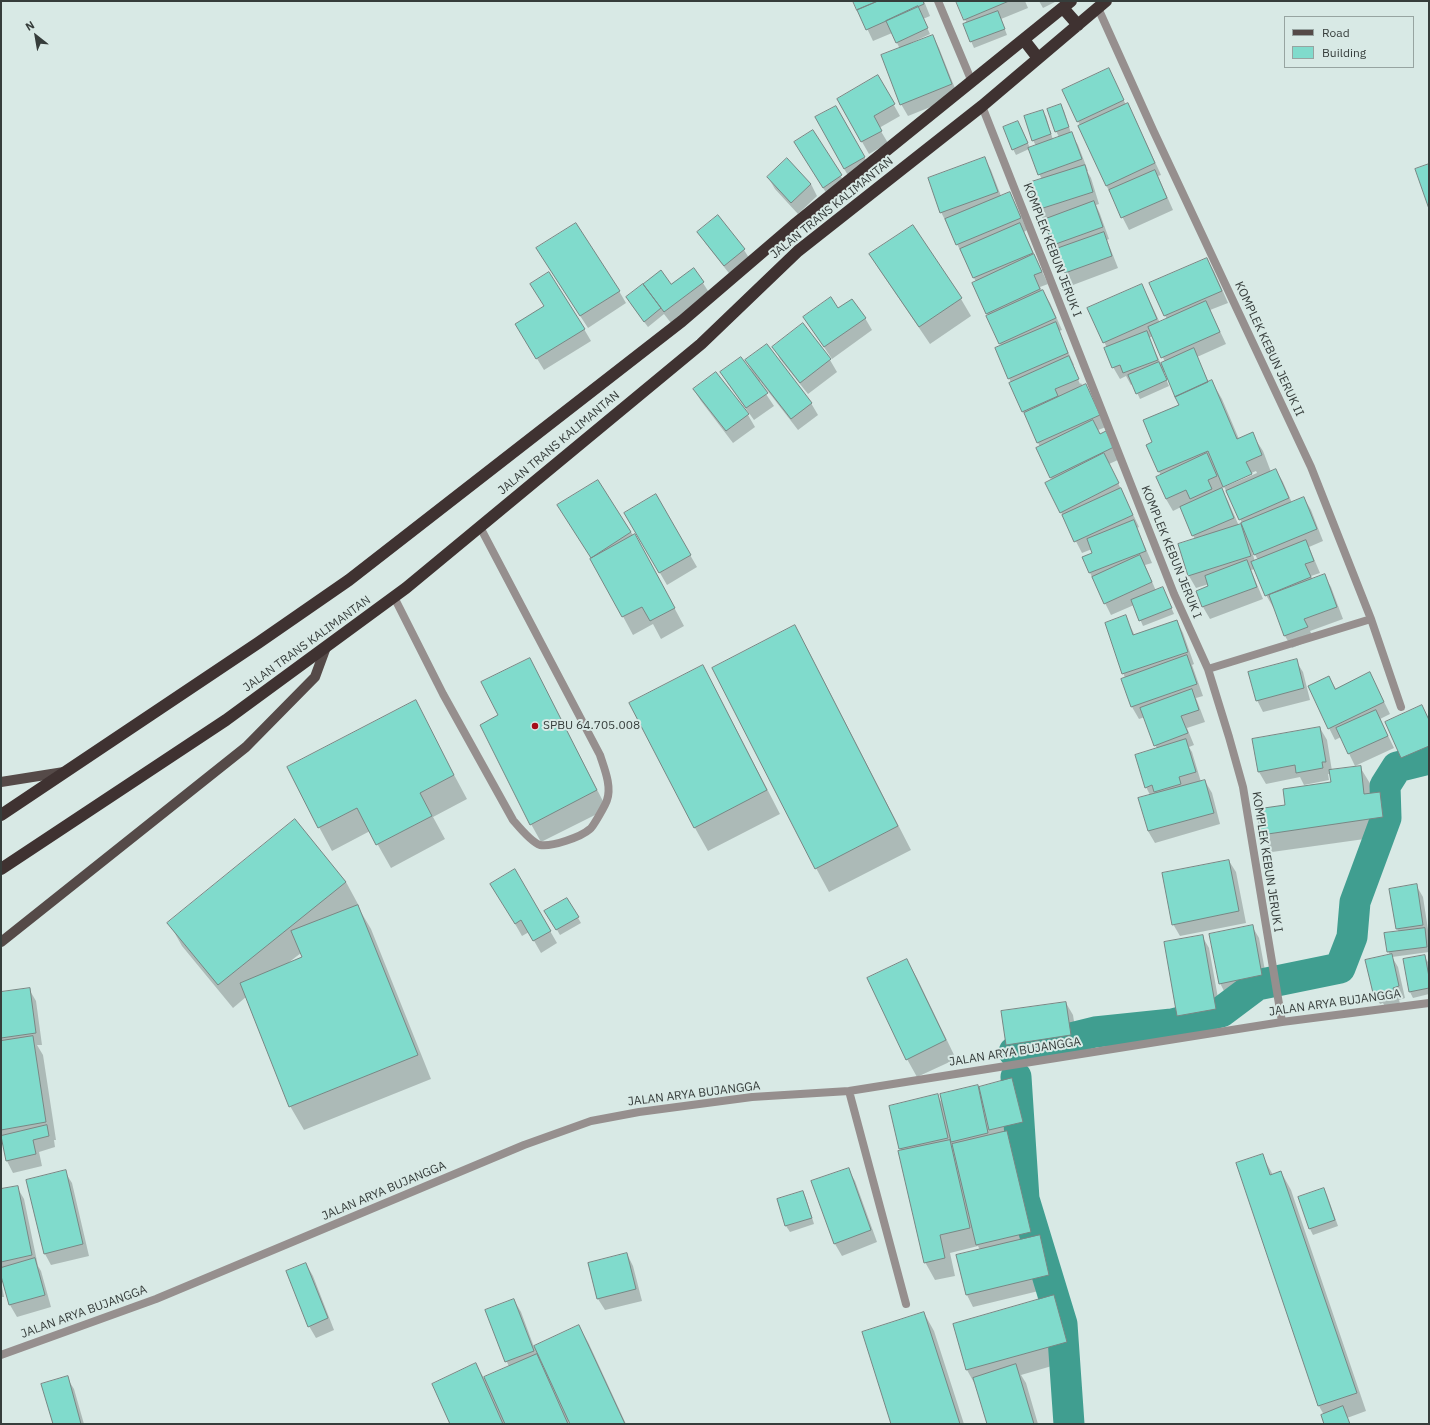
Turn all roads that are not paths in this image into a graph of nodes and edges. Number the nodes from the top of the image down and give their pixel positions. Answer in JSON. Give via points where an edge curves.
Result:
{"nodes":[{"id":1,"x":938,"y":1,"type":"edge"},
{"id":2,"x":1067,"y":4,"type":"edge"},
{"id":3,"x":1102,"y":4,"type":"edge"},
{"id":4,"x":1078,"y":24,"type":"junction"},
{"id":5,"x":1024,"y":40,"type":"junction"},
{"id":6,"x":1038,"y":58,"type":"junction"},
{"id":7,"x":972,"y":82,"type":"junction"},
{"id":8,"x":982,"y":106,"type":"junction"},
{"id":9,"x":480,"y":527,"type":"junction"},
{"id":10,"x":394,"y":598,"type":"junction"},
{"id":11,"x":1370,"y":619,"type":"junction"},
{"id":12,"x":326,"y":647,"type":"junction"},
{"id":13,"x":1208,"y":669,"type":"junction"},
{"id":14,"x":1401,"y":708,"type":"dead end"},
{"id":15,"x":64,"y":772,"type":"junction"},
{"id":16,"x":1,"y":782,"type":"edge"},
{"id":17,"x":1,"y":815,"type":"edge"},
{"id":18,"x":1,"y":869,"type":"edge"},
{"id":19,"x":1,"y":942,"type":"edge"},
{"id":20,"x":1429,"y":1003,"type":"edge"},
{"id":21,"x":1282,"y":1022,"type":"junction"},
{"id":22,"x":849,"y":1091,"type":"junction"},
{"id":23,"x":906,"y":1304,"type":"dead end"},
{"id":24,"x":1,"y":1355,"type":"edge"}],
"edges":[{"from":1,"to":7,"type":"street"},
{"from":2,"to":4,"type":"highway"},
{"from":2,"to":5,"type":"highway","name":"JALAN TRANS KALIMANTAN"},
{"from":3,"to":4,"type":"highway","name":"JALAN TRANS KALIMANTAN"},
{"from":3,"to":11,"type":"street","name":"KOMPLEK KEBUN JERUK II","via":[[1152,130],[1310,467]]},
{"from":4,"to":6,"type":"highway","name":"JALAN TRANS KALIMANTAN"},
{"from":5,"to":6,"type":"highway"},
{"from":5,"to":7,"type":"highway","name":"JALAN TRANS KALIMANTAN"},
{"from":6,"to":8,"type":"highway","name":"JALAN TRANS KALIMANTAN"},
{"from":7,"to":15,"type":"highway","name":"JALAN TRANS KALIMANTAN","via":[[794,225],[682,321],[349,580]]},
{"from":8,"to":9,"type":"highway","name":"JALAN TRANS KALIMANTAN","via":[[798,251],[701,344]]},
{"from":8,"to":13,"type":"street","name":"KOMPLEK KEBUN JERUK I","via":[[1174,594]]},
{"from":9,"to":10,"type":"highway","name":"JALAN TRANS KALIMANTAN"},
{"from":9,"to":10,"type":"street","via":[[600,755],[608,779],[608,800],[590,829],[557,844],[540,845],[512,820],[442,694]]},
{"from":10,"to":12,"type":"highway","name":"JALAN TRANS KALIMANTAN"},
{"from":11,"to":13,"type":"street"},
{"from":11,"to":14,"type":"street","name":"KOMPLEK KEBUN JERUK II"},
{"from":12,"to":18,"type":"highway","name":"JALAN TRANS KALIMANTAN","via":[[226,720]]},
{"from":12,"to":19,"type":"main road","via":[[314,677],[246,746]]},
{"from":13,"to":21,"type":"street","name":"KOMPLEK KEBUN JERUK I","via":[[1243,787]]},
{"from":15,"to":16,"type":"main road"},
{"from":15,"to":17,"type":"highway","name":"JALAN TRANS KALIMANTAN"},
{"from":20,"to":21,"type":"street","name":"JALAN ARYA BUJANGGA"},
{"from":21,"to":22,"type":"street","name":"JALAN ARYA BUJANGGA"},
{"from":22,"to":23,"type":"street"},
{"from":22,"to":24,"type":"street","name":"JALAN ARYA BUJANGGA","via":[[752,1098],[638,1112],[591,1121],[524,1145],[156,1299]]}]}
